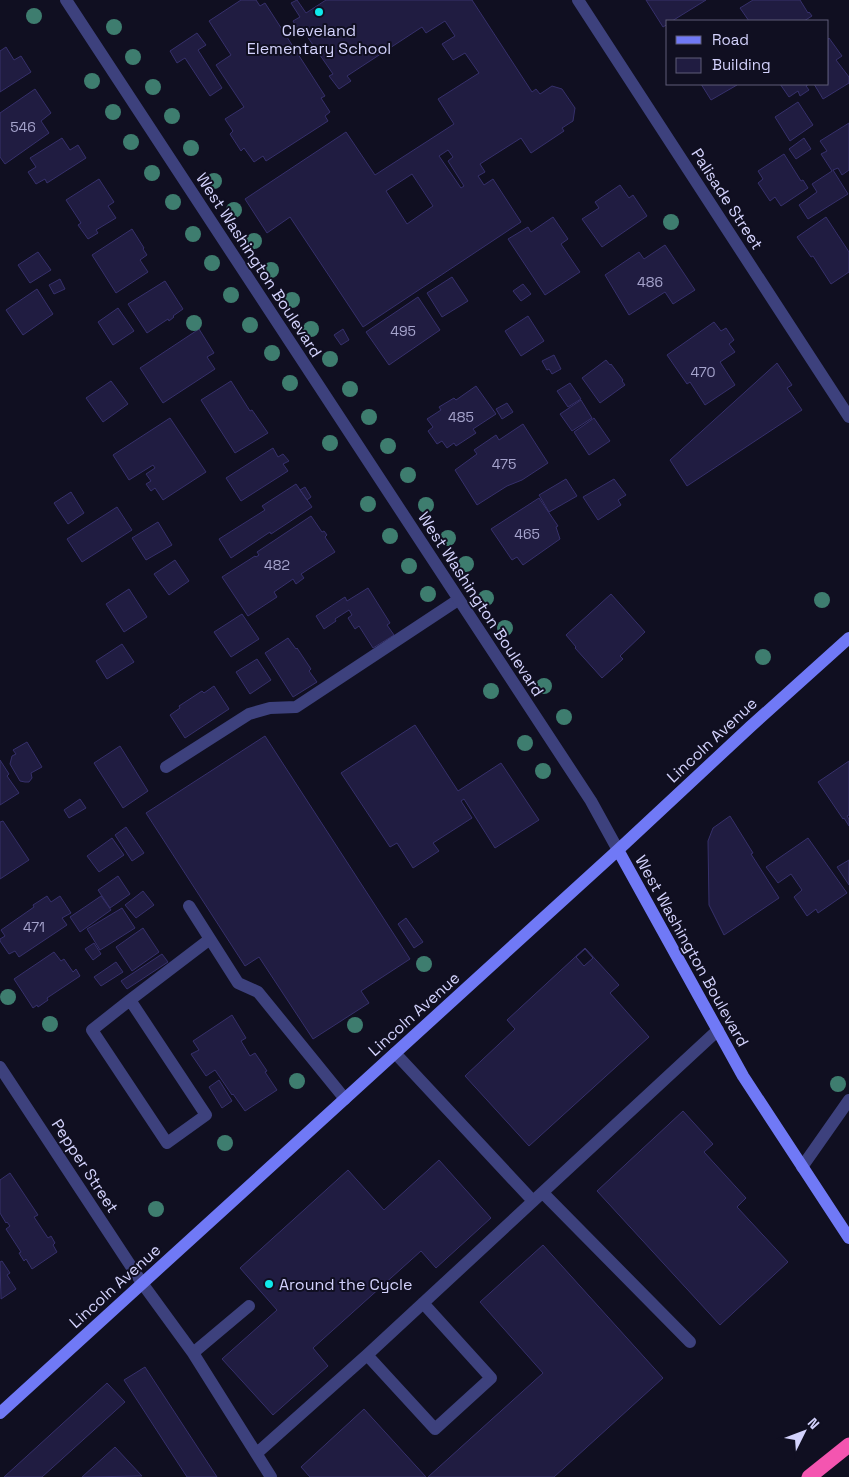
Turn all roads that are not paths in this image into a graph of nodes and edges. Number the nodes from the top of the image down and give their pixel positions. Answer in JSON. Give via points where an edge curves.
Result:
{"nodes":[{"id":1,"x":66,"y":0,"type":"edge"},
{"id":2,"x":578,"y":0,"type":"edge"},
{"id":3,"x":849,"y":416,"type":"edge"},
{"id":4,"x":458,"y":600,"type":"junction"},
{"id":5,"x":849,"y":638,"type":"edge"},
{"id":6,"x":166,"y":767,"type":"dead end"},
{"id":7,"x":618,"y":850,"type":"junction"},
{"id":8,"x":189,"y":906,"type":"dead end"},
{"id":9,"x":210,"y":939,"type":"junction"},
{"id":10,"x":130,"y":1000,"type":"junction"},
{"id":11,"x":718,"y":1030,"type":"junction"},
{"id":12,"x":395,"y":1053,"type":"junction"},
{"id":13,"x":0,"y":1067,"type":"edge"},
{"id":14,"x":345,"y":1099,"type":"junction"},
{"id":15,"x":849,"y":1100,"type":"edge"},
{"id":16,"x":802,"y":1167,"type":"junction"},
{"id":17,"x":538,"y":1196,"type":"junction"},
{"id":18,"x":849,"y":1238,"type":"edge"},
{"id":19,"x":142,"y":1283,"type":"junction"},
{"id":20,"x":423,"y":1303,"type":"junction"},
{"id":21,"x":249,"y":1306,"type":"dead end"},
{"id":22,"x":690,"y":1342,"type":"dead end"},
{"id":23,"x":193,"y":1353,"type":"junction"},
{"id":24,"x":367,"y":1355,"type":"junction"},
{"id":25,"x":0,"y":1412,"type":"edge"},
{"id":26,"x":849,"y":1445,"type":"edge"},
{"id":27,"x":257,"y":1453,"type":"junction"},
{"id":28,"x":271,"y":1477,"type":"edge"},
{"id":29,"x":809,"y":1477,"type":"edge"}],
"edges":[{"from":1,"to":4,"type":"street","name":"West Washington Boulevard"},
{"from":2,"to":3,"type":"street","name":"Palisade Street"},
{"from":4,"to":6,"type":"street","via":[[296,707],[270,708],[249,714]]},
{"from":4,"to":7,"type":"street","name":"West Washington Boulevard","via":[[591,801]]},
{"from":5,"to":7,"type":"main road","name":"Lincoln Avenue"},
{"from":7,"to":11,"type":"main road","name":"West Washington Boulevard"},
{"from":7,"to":12,"type":"main road","name":"Lincoln Avenue"},
{"from":8,"to":9,"type":"street"},
{"from":9,"to":10,"type":"street"},
{"from":9,"to":14,"type":"street","via":[[238,983],[258,992]]},
{"from":10,"to":10,"type":"street","via":[[206,1115],[167,1143],[92,1030]]},
{"from":11,"to":16,"type":"main road","name":"West Washington Boulevard","via":[[743,1076]]},
{"from":11,"to":17,"type":"street"},
{"from":12,"to":14,"type":"main road","name":"Lincoln Avenue"},
{"from":12,"to":17,"type":"street"},
{"from":13,"to":19,"type":"street","name":"Pepper Street"},
{"from":14,"to":19,"type":"main road","name":"Lincoln Avenue"},
{"from":15,"to":16,"type":"street"},
{"from":16,"to":18,"type":"main road","name":"West Washington Boulevard"},
{"from":17,"to":20,"type":"street"},
{"from":17,"to":22,"type":"street"},
{"from":19,"to":23,"type":"street","name":"Pepper Street"},
{"from":19,"to":25,"type":"main road","name":"Lincoln Avenue"},
{"from":20,"to":24,"type":"street"},
{"from":20,"to":24,"type":"street","via":[[491,1378],[435,1429]]},
{"from":21,"to":23,"type":"street"},
{"from":23,"to":27,"type":"street","name":"Pepper Street"},
{"from":24,"to":27,"type":"street"},
{"from":26,"to":29,"type":"highway"},
{"from":27,"to":28,"type":"street","name":"Pepper Street"}]}
